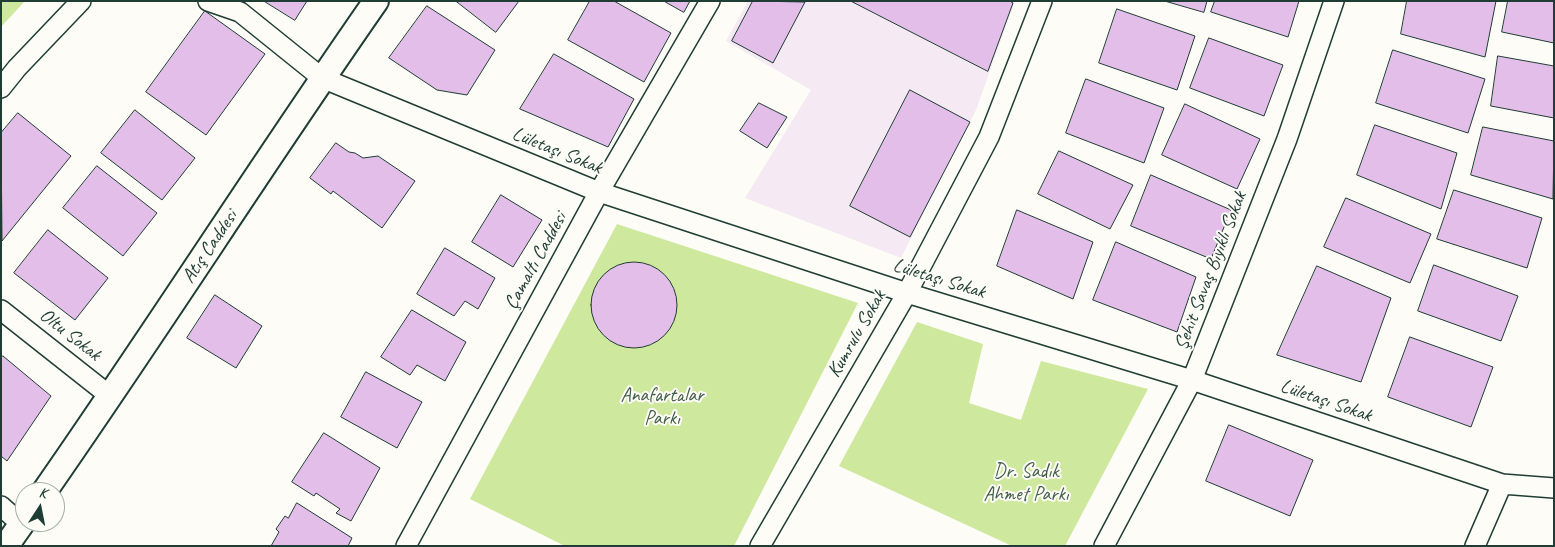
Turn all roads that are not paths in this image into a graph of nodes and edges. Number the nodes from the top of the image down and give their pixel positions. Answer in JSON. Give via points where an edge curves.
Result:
{"nodes":[{"id":1,"x":80,"y":1,"type":"edge"},
{"id":2,"x":208,"y":1,"type":"edge"},
{"id":3,"x":376,"y":1,"type":"edge"},
{"id":4,"x":710,"y":1,"type":"edge"},
{"id":5,"x":1042,"y":1,"type":"edge"},
{"id":6,"x":1334,"y":1,"type":"edge"},
{"id":7,"x":322,"y":78,"type":"junction"},
{"id":8,"x":1,"y":88,"type":"edge"},
{"id":9,"x":599,"y":192,"type":"junction"},
{"id":10,"x":906,"y":293,"type":"junction"},
{"id":11,"x":1,"y":310,"type":"edge"},
{"id":12,"x":1192,"y":380,"type":"junction"},
{"id":13,"x":110,"y":396,"type":"junction"},
{"id":14,"x":51,"y":482,"type":"edge"},
{"id":15,"x":1502,"y":484,"type":"junction"},
{"id":16,"x":1554,"y":488,"type":"edge"},
{"id":17,"x":1,"y":506,"type":"edge"},
{"id":18,"x":15,"y":516,"type":"edge"},
{"id":19,"x":16,"y":532,"type":"edge"},
{"id":20,"x":6,"y":546,"type":"edge"},
{"id":21,"x":406,"y":546,"type":"edge"},
{"id":22,"x":760,"y":546,"type":"edge"},
{"id":23,"x":1104,"y":546,"type":"edge"},
{"id":24,"x":1475,"y":546,"type":"edge"}],
"edges":[{"from":1,"to":8,"type":"street"},
{"from":2,"to":7,"type":"street","name":"Lületaşı Sokak","via":[[240,12]]},
{"from":3,"to":7,"type":"street","name":"Atış Caddesi"},
{"from":4,"to":9,"type":"street","name":"Çamaltı Caddesi"},
{"from":5,"to":10,"type":"street","name":"Kumrulu Sokak","via":[[989,137]]},
{"from":6,"to":12,"type":"street","name":"Şehit Savaş Bıyıklı Sokak","via":[[1287,139]]},
{"from":7,"to":9,"type":"street","name":"Lületaşı Sokak"},
{"from":7,"to":13,"type":"street","name":"Atış Caddesi"},
{"from":9,"to":10,"type":"street","name":"Lületaşı Sokak"},
{"from":9,"to":21,"type":"street","name":"Çamaltı Caddesi"},
{"from":10,"to":12,"type":"street","name":"Lületaşı Sokak"},
{"from":10,"to":22,"type":"street","name":"Kumrulu Sokak"},
{"from":11,"to":13,"type":"street","name":"Oltu Sokak"},
{"from":12,"to":15,"type":"street","name":"Lületaşı Sokak"},
{"from":12,"to":23,"type":"street","name":"Şehit Savaş Bıyıklı Sokak"},
{"from":13,"to":14,"type":"street","name":"Atış Caddesi"},
{"from":15,"to":16,"type":"street","name":"Lületaşı Sokak"},
{"from":15,"to":24,"type":"street"},
{"from":17,"to":18,"type":"street"},
{"from":19,"to":20,"type":"street"}]}
